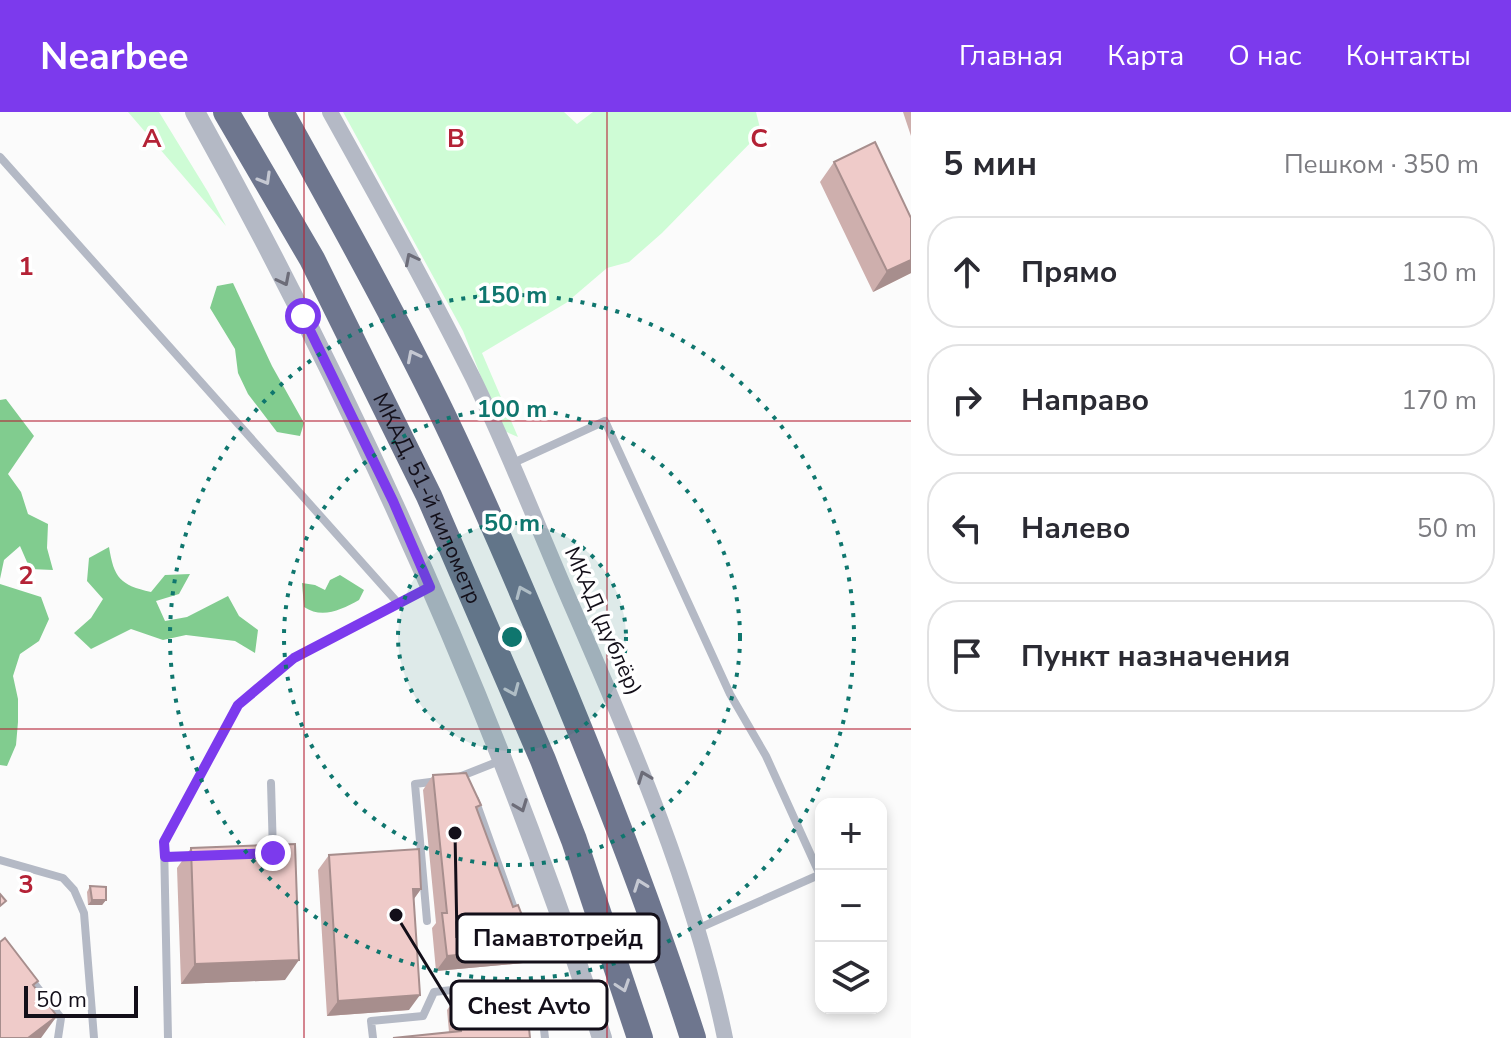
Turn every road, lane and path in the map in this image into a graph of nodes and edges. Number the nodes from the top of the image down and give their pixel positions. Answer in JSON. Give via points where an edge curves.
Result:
{"nodes":[{"id":1,"x":195,"y":112,"type":"edge"},
{"id":2,"x":226,"y":112,"type":"edge"},
{"id":3,"x":281,"y":112,"type":"edge"},
{"id":4,"x":330,"y":112,"type":"edge"},
{"id":5,"x":0,"y":157,"type":"edge"},
{"id":6,"x":511,"y":464,"type":"junction"},
{"id":7,"x":430,"y":587,"type":"junction"},
{"id":8,"x":398,"y":603,"type":"junction"},
{"id":9,"x":503,"y":759,"type":"junction"},
{"id":10,"x":466,"y":775,"type":"junction"},
{"id":11,"x":271,"y":783,"type":"dead end"},
{"id":12,"x":258,"y":854,"type":"edge"},
{"id":13,"x":211,"y":855,"type":"edge"},
{"id":14,"x":165,"y":857,"type":"junction"},
{"id":15,"x":0,"y":860,"type":"edge"},
{"id":16,"x":819,"y":870,"type":"edge"},
{"id":17,"x":815,"y":877,"type":"edge"},
{"id":18,"x":427,"y":921,"type":"dead end"},
{"id":19,"x":521,"y":929,"type":"edge"},
{"id":20,"x":697,"y":929,"type":"junction"},
{"id":21,"x":26,"y":973,"type":"edge"},
{"id":22,"x":58,"y":1038,"type":"edge"},
{"id":23,"x":94,"y":1038,"type":"edge"},
{"id":24,"x":168,"y":1038,"type":"edge"},
{"id":25,"x":373,"y":1038,"type":"edge"},
{"id":26,"x":545,"y":1038,"type":"edge"},
{"id":27,"x":602,"y":1038,"type":"edge"},
{"id":28,"x":640,"y":1038,"type":"edge"},
{"id":29,"x":693,"y":1038,"type":"edge"},
{"id":30,"x":725,"y":1038,"type":"edge"}],
"edges":[{"from":1,"to":7,"type":"street","one_way":true,"via":[[303,316]]},
{"from":2,"to":28,"type":"highway","name":"МКАД, 51-й километр","one_way":true,"via":[[312,259],[429,496],[553,787]]},
{"from":29,"to":3,"type":"highway","one_way":true,"via":[[619,825],[473,478]]},
{"from":6,"to":4,"type":"street","name":"МКАД (дублёр)","one_way":true,"via":[[474,380]]},
{"from":5,"to":8,"type":"lane"},
{"from":6,"to":16,"type":"lane","via":[[605,421],[730,694],[766,756]]},
{"from":20,"to":6,"type":"street","name":"МКАД (дублёр)","one_way":true,"via":[[625,728]]},
{"from":7,"to":8,"type":"lane"},
{"from":7,"to":9,"type":"street"},
{"from":8,"to":14,"type":"lane","via":[[294,658],[238,705],[164,842]]},
{"from":9,"to":10,"type":"lane"},
{"from":9,"to":27,"type":"street","one_way":true},
{"from":10,"to":18,"type":"lane","via":[[415,784]]},
{"from":10,"to":19,"type":"lane"},
{"from":11,"to":12,"type":"lane","via":[[273,853]]},
{"from":13,"to":14,"type":"lane"},
{"from":14,"to":24,"type":"lane"},
{"from":15,"to":23,"type":"lane","via":[[63,878],[74,890],[84,913]]},
{"from":17,"to":20,"type":"lane"},
{"from":20,"to":30,"type":"street","name":"МКАД (дублёр)"},
{"from":21,"to":22,"type":"lane","via":[[61,1018]]},
{"from":25,"to":26,"type":"lane","via":[[371,1021],[423,1016],[434,992],[539,987]]}]}
